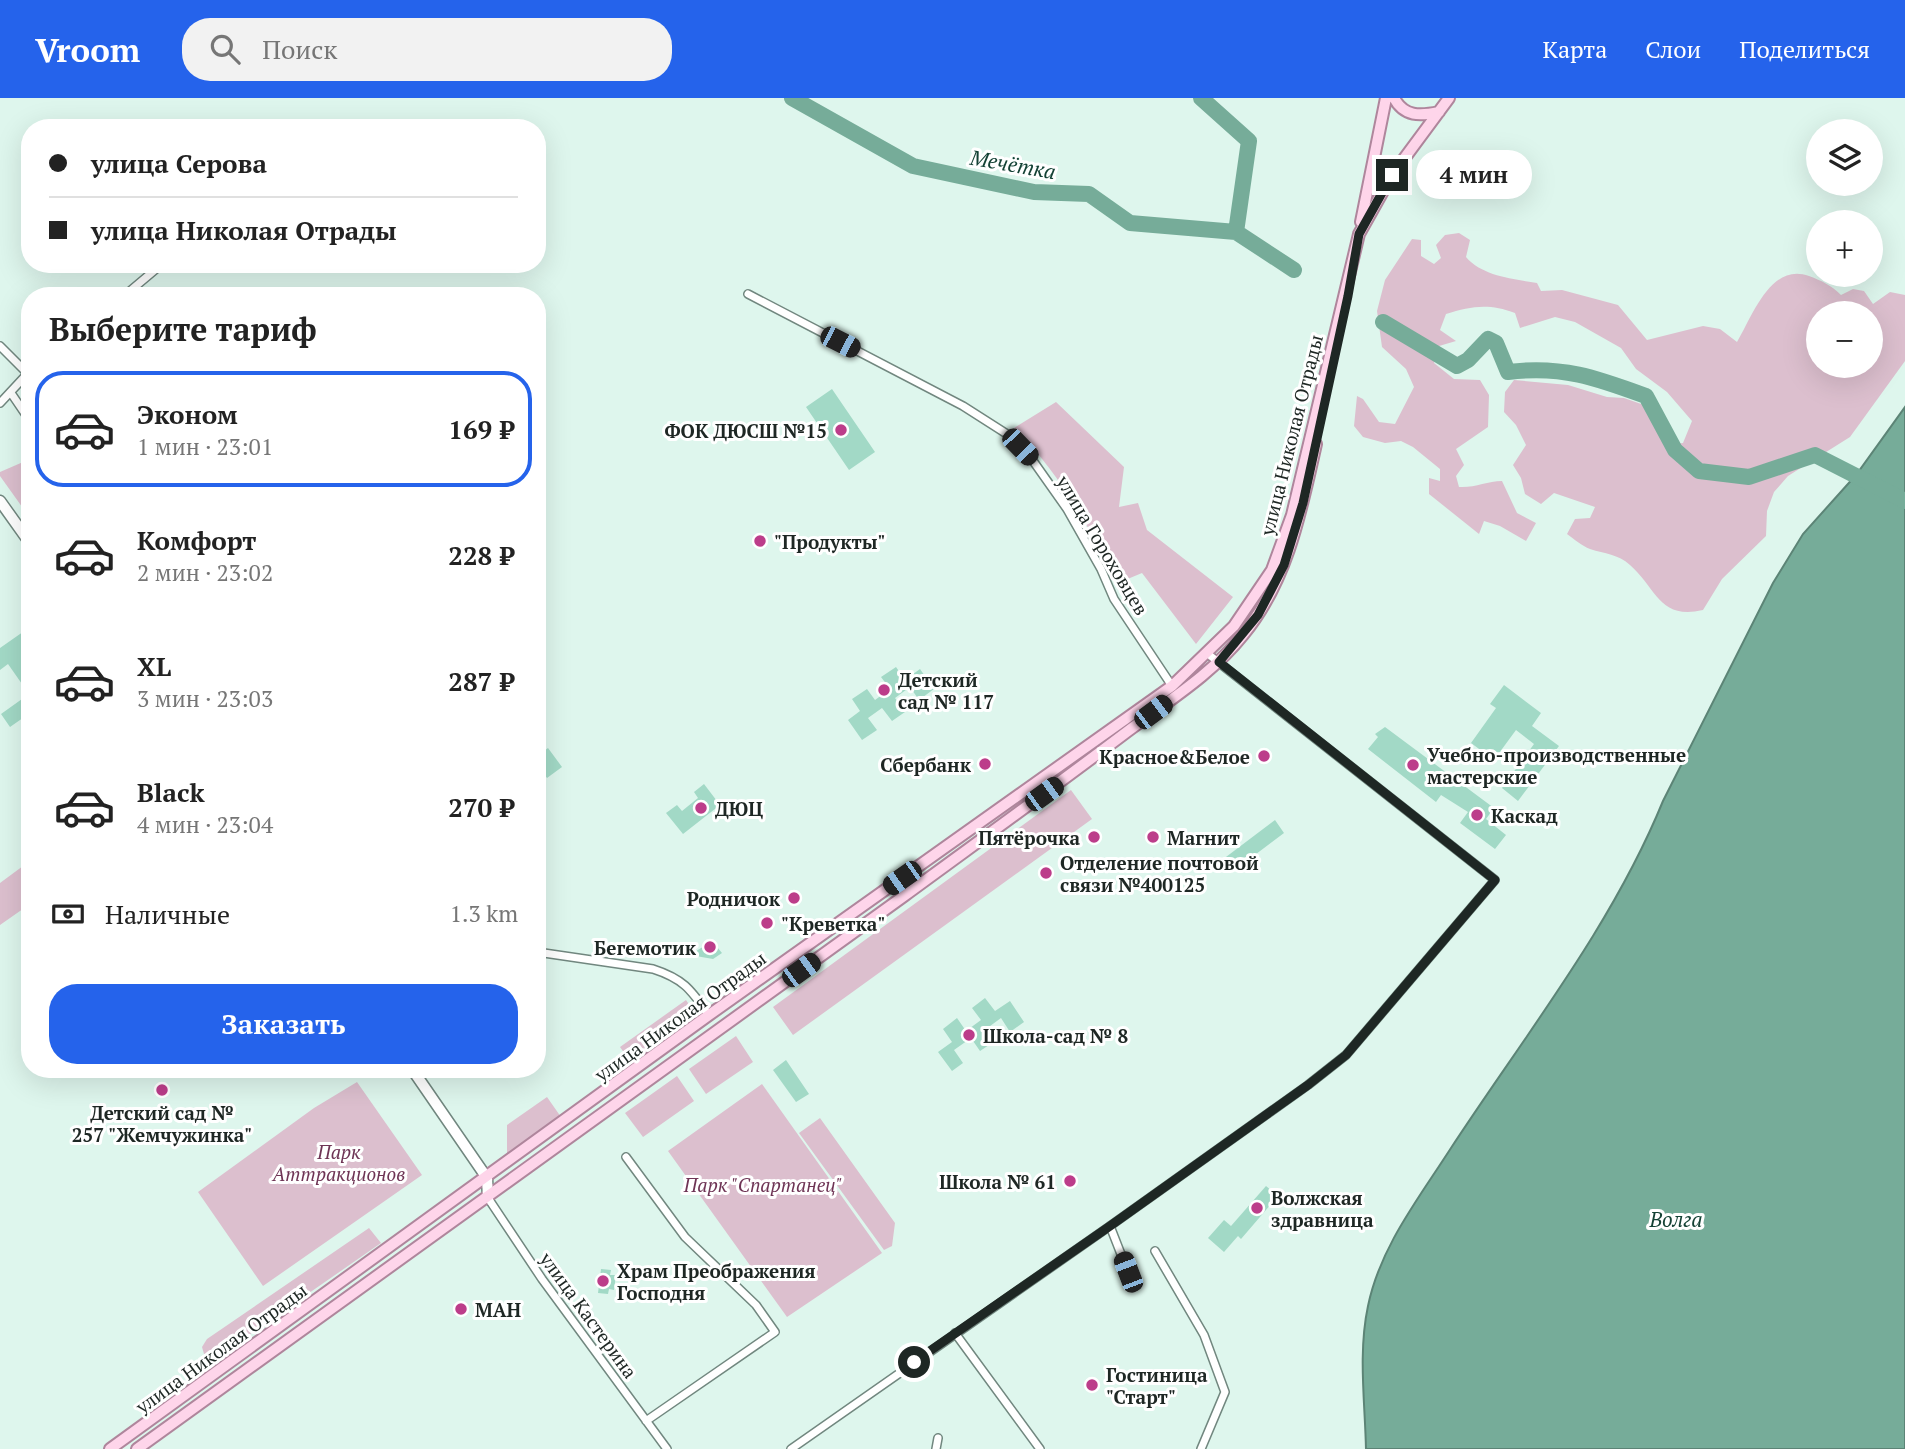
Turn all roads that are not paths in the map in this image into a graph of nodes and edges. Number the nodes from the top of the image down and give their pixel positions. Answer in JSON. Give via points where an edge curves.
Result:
{"nodes":[{"id":1,"x":1386,"y":98,"type":"edge"},
{"id":2,"x":1394,"y":98,"type":"edge"},
{"id":3,"x":1450,"y":98,"type":"edge"},
{"id":4,"x":1439,"y":112,"type":"junction"},
{"id":5,"x":1359,"y":234,"type":"junction"},
{"id":6,"x":151,"y":273,"type":"edge"},
{"id":7,"x":135,"y":287,"type":"edge"},
{"id":8,"x":748,"y":294,"type":"dead end"},
{"id":9,"x":0,"y":346,"type":"edge"},
{"id":10,"x":21,"y":366,"type":"edge"},
{"id":11,"x":21,"y":382,"type":"edge"},
{"id":12,"x":11,"y":393,"type":"junction"},
{"id":13,"x":0,"y":403,"type":"edge"},
{"id":14,"x":21,"y":408,"type":"edge"},
{"id":15,"x":0,"y":501,"type":"edge"},
{"id":16,"x":21,"y":530,"type":"edge"},
{"id":17,"x":1208,"y":654,"type":"junction"},
{"id":18,"x":1219,"y":662,"type":"junction"},
{"id":19,"x":1172,"y":686,"type":"junction"},
{"id":20,"x":546,"y":953,"type":"edge"},
{"id":21,"x":709,"y":1015,"type":"junction"},
{"id":22,"x":418,"y":1078,"type":"edge"},
{"id":23,"x":626,"y":1157,"type":"dead end"},
{"id":24,"x":487,"y":1178,"type":"junction"},
{"id":25,"x":488,"y":1198,"type":"junction"},
{"id":26,"x":1110,"y":1226,"type":"junction"},
{"id":27,"x":1156,"y":1251,"type":"dead end"},
{"id":28,"x":1128,"y":1272,"type":"dead end"},
{"id":29,"x":955,"y":1333,"type":"junction"},
{"id":30,"x":646,"y":1421,"type":"junction"},
{"id":31,"x":939,"y":1438,"type":"dead end"},
{"id":32,"x":110,"y":1449,"type":"edge"},
{"id":33,"x":137,"y":1449,"type":"edge"},
{"id":34,"x":667,"y":1449,"type":"edge"},
{"id":35,"x":791,"y":1449,"type":"edge"},
{"id":36,"x":936,"y":1449,"type":"edge"},
{"id":37,"x":1040,"y":1449,"type":"edge"},
{"id":38,"x":1201,"y":1449,"type":"edge"}],
"edges":[{"from":1,"to":5,"type":"main road"},
{"from":2,"to":4,"type":"main road","via":[[1413,115]]},
{"from":3,"to":4,"type":"main road","name":"улица Николая Отрады"},
{"from":4,"to":5,"type":"main road","name":"улица Николая Отрады","via":[[1392,175]]},
{"from":5,"to":17,"type":"main road","name":"улица Николая Отрады","via":[[1287,532],[1262,588]]},
{"from":5,"to":18,"type":"main road","name":"улица Николая Отрады","via":[[1303,503],[1284,565],[1258,615]]},
{"from":6,"to":7,"type":"street"},
{"from":8,"to":19,"type":"street","name":"улица Гороховцев","via":[[963,406],[1010,436],[1067,509],[1114,599]]},
{"from":9,"to":10,"type":"street"},
{"from":11,"to":12,"type":"street"},
{"from":12,"to":13,"type":"street"},
{"from":12,"to":14,"type":"street"},
{"from":15,"to":16,"type":"street"},
{"from":17,"to":18,"type":"street"},
{"from":17,"to":19,"type":"main road","name":"улица Николая Отрады"},
{"from":18,"to":25,"type":"main road","name":"улица Николая Отрады"},
{"from":18,"to":26,"type":"street","via":[[1495,880],[1346,1055]]},
{"from":19,"to":21,"type":"main road","name":"улица Николая Отрады"},
{"from":20,"to":21,"type":"street","via":[[671,975],[684,982]]},
{"from":21,"to":24,"type":"main road","name":"улица Николая Отрады"},
{"from":22,"to":24,"type":"street"},
{"from":23,"to":30,"type":"street","via":[[685,1237],[756,1304],[775,1332]]},
{"from":24,"to":25,"type":"street"},
{"from":24,"to":32,"type":"main road","name":"улица Николая Отрады"},
{"from":25,"to":30,"type":"street","name":"улица Кастерина"},
{"from":25,"to":33,"type":"main road","name":"улица Николая Отрады"},
{"from":26,"to":28,"type":"street"},
{"from":26,"to":29,"type":"street"},
{"from":27,"to":38,"type":"street","via":[[1204,1335],[1225,1392]]},
{"from":29,"to":35,"type":"street"},
{"from":29,"to":37,"type":"street"},
{"from":30,"to":34,"type":"street","name":"улица Кастерина"},
{"from":31,"to":36,"type":"street"}]}
